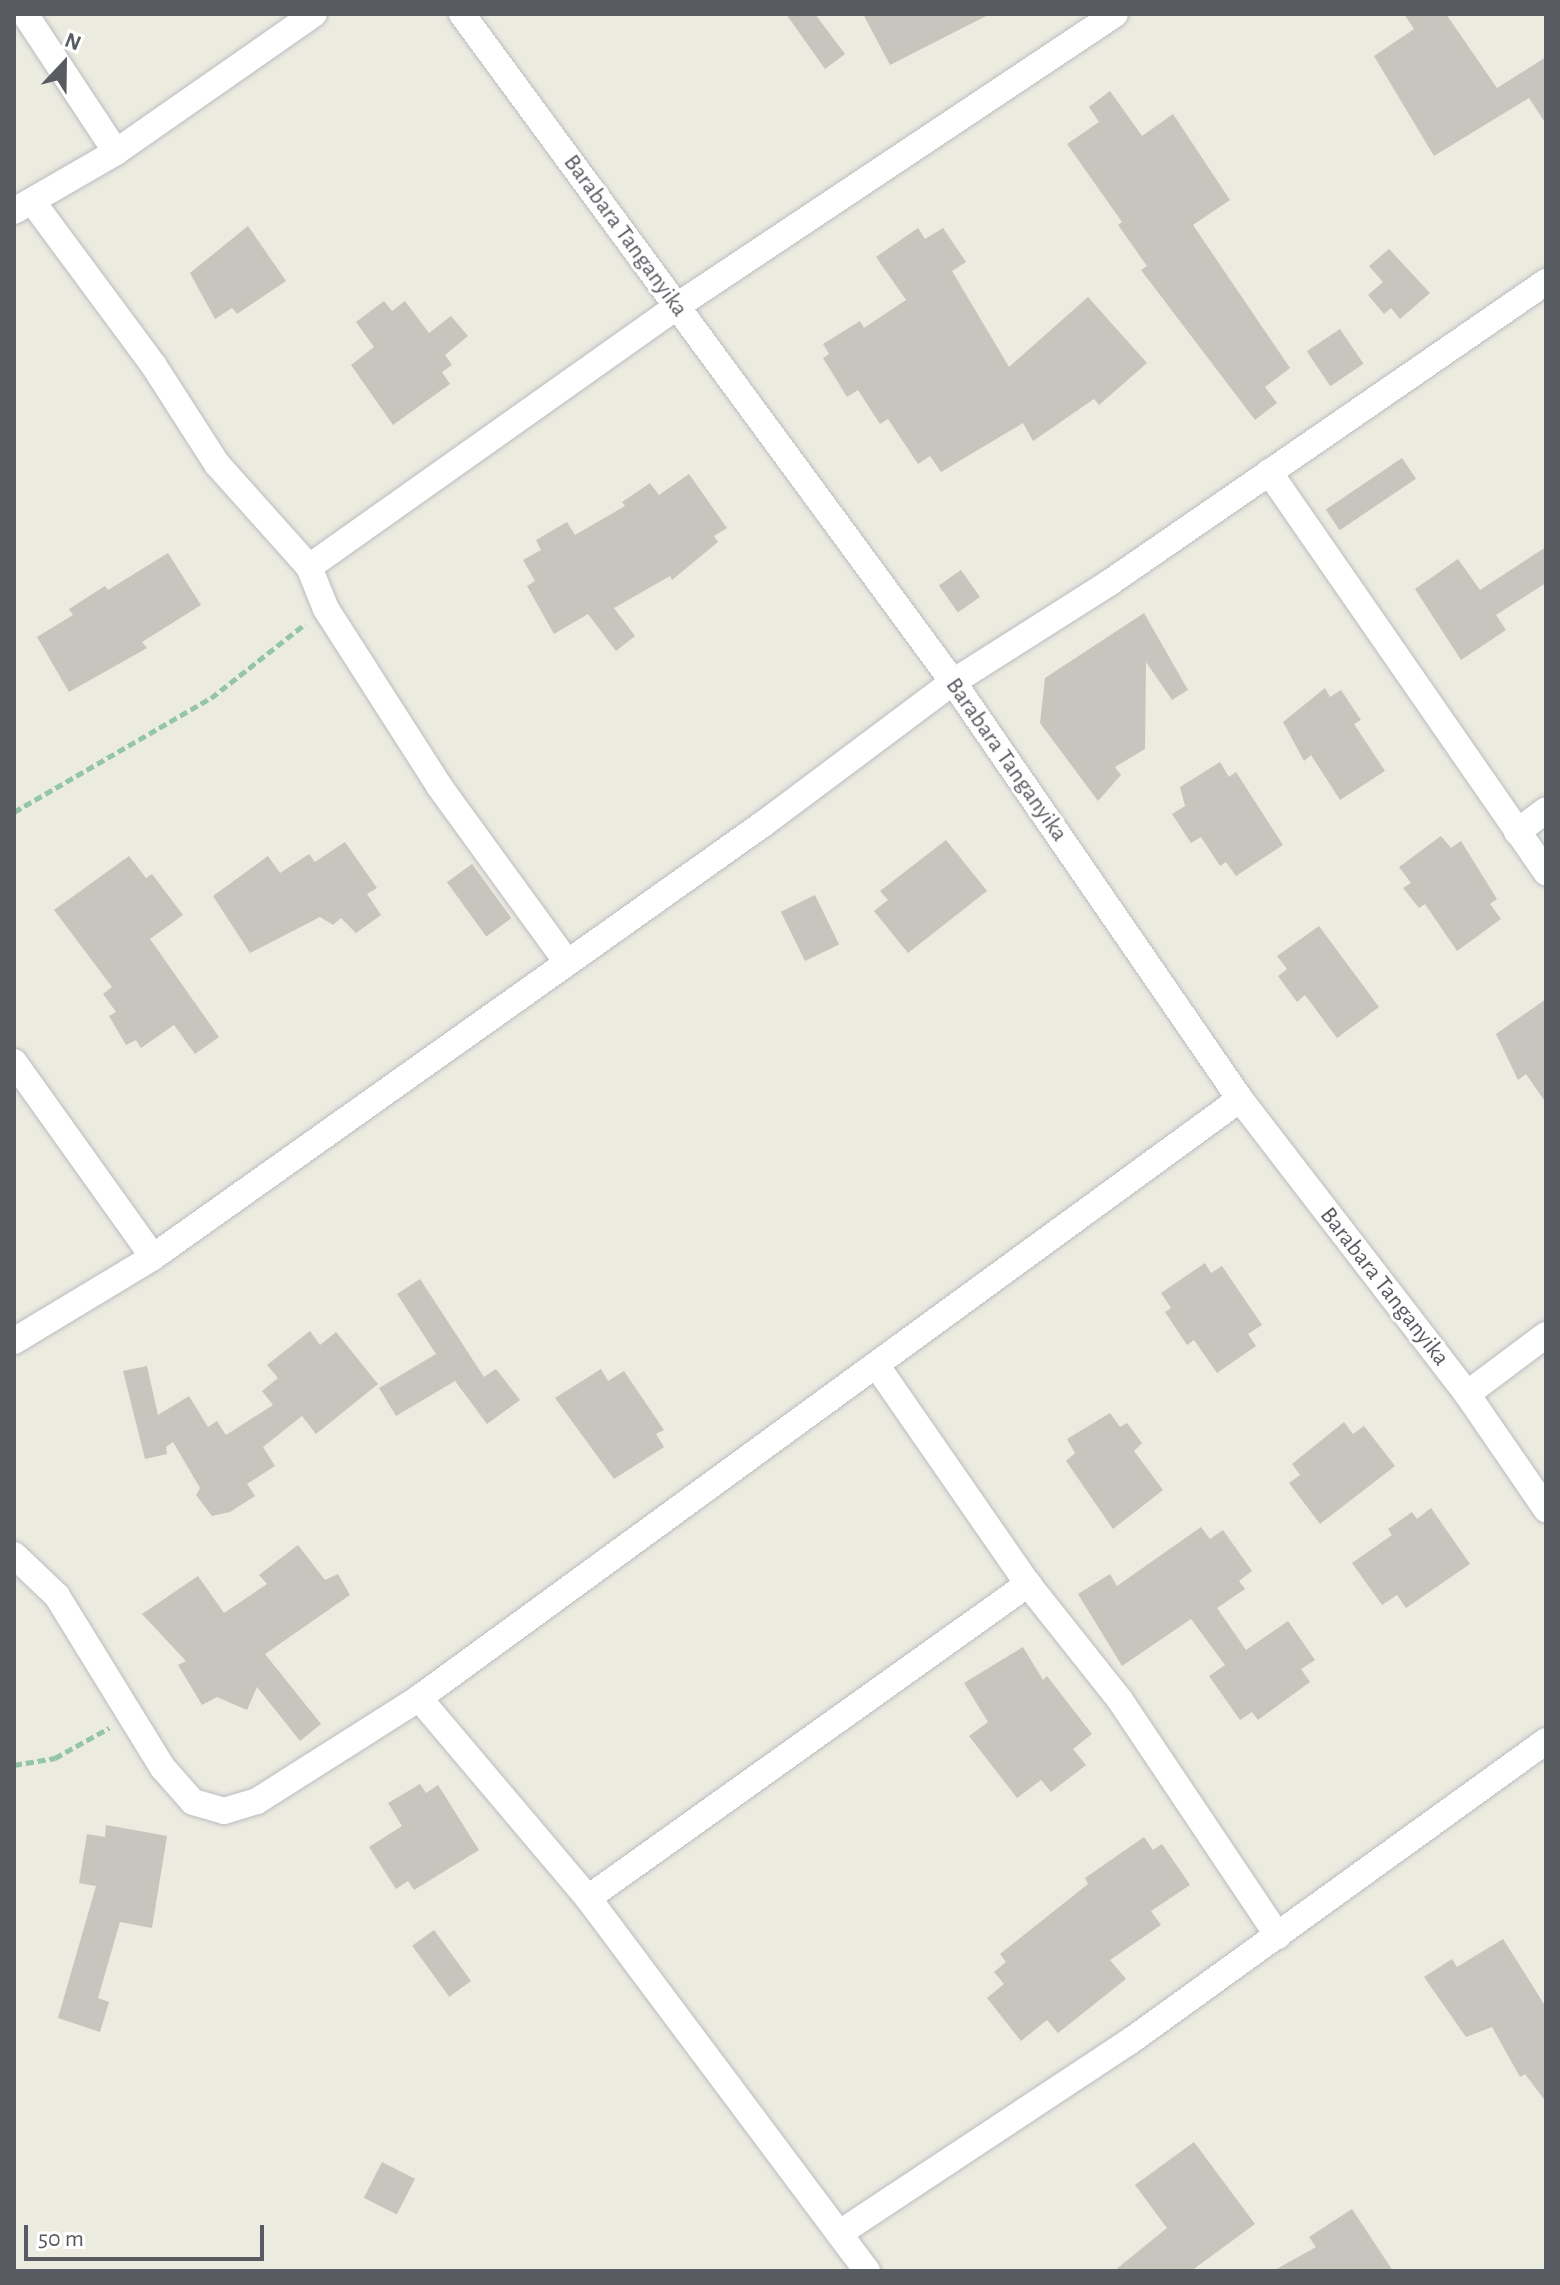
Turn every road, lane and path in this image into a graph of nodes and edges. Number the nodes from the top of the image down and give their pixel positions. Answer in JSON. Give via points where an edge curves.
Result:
{"nodes":[{"id":1,"x":25,"y":14,"type":"edge"},
{"id":2,"x":314,"y":14,"type":"edge"},
{"id":3,"x":462,"y":14,"type":"edge"},
{"id":4,"x":1106,"y":16,"type":"edge"},
{"id":5,"x":116,"y":152,"type":"junction"},
{"id":6,"x":23,"y":206,"type":"edge"},
{"id":7,"x":1546,"y":282,"type":"edge"},
{"id":8,"x":677,"y":306,"type":"junction"},
{"id":9,"x":1269,"y":472,"type":"junction"},
{"id":10,"x":309,"y":567,"type":"junction"},
{"id":11,"x":326,"y":609,"type":"junction"},
{"id":12,"x":953,"y":682,"type":"junction"},
{"id":13,"x":1546,"y":810,"type":"edge"},
{"id":14,"x":14,"y":812,"type":"edge"},
{"id":15,"x":1517,"y":832,"type":"junction"},
{"id":16,"x":1546,"y":872,"type":"edge"},
{"id":17,"x":566,"y":961,"type":"junction"},
{"id":18,"x":14,"y":1062,"type":"edge"},
{"id":19,"x":1240,"y":1099,"type":"junction"},
{"id":20,"x":153,"y":1257,"type":"junction"},
{"id":21,"x":1546,"y":1335,"type":"edge"},
{"id":22,"x":14,"y":1341,"type":"edge"},
{"id":23,"x":877,"y":1366,"type":"junction"},
{"id":24,"x":1467,"y":1394,"type":"junction"},
{"id":25,"x":1546,"y":1509,"type":"edge"},
{"id":26,"x":14,"y":1555,"type":"edge"},
{"id":27,"x":1028,"y":1584,"type":"junction"},
{"id":28,"x":419,"y":1698,"type":"junction"},
{"id":29,"x":130,"y":1716,"type":"junction"},
{"id":30,"x":1546,"y":1741,"type":"edge"},
{"id":31,"x":14,"y":1765,"type":"edge"},
{"id":32,"x":588,"y":1898,"type":"junction"},
{"id":33,"x":1278,"y":1936,"type":"junction"},
{"id":34,"x":840,"y":2233,"type":"junction"},
{"id":35,"x":867,"y":2271,"type":"edge"}],
"edges":[{"from":1,"to":5,"type":"street"},
{"from":2,"to":5,"type":"street"},
{"from":3,"to":8,"type":"street","name":"Barabara Tanganyika"},
{"from":4,"to":8,"type":"street"},
{"from":5,"to":6,"type":"street"},
{"from":6,"to":10,"type":"street","via":[[154,366],[217,464]]},
{"from":7,"to":9,"type":"street"},
{"from":8,"to":10,"type":"street"},
{"from":8,"to":12,"type":"street","name":"Barabara Tanganyika"},
{"from":9,"to":12,"type":"street"},
{"from":9,"to":15,"type":"street"},
{"from":10,"to":11,"type":"street"},
{"from":11,"to":14,"type":"path","via":[[211,698]]},
{"from":11,"to":17,"type":"street","via":[[439,786]]},
{"from":12,"to":17,"type":"street"},
{"from":12,"to":19,"type":"street","name":"Barabara Tanganyika"},
{"from":13,"to":15,"type":"street"},
{"from":15,"to":16,"type":"street"},
{"from":17,"to":20,"type":"street"},
{"from":18,"to":20,"type":"street"},
{"from":19,"to":23,"type":"street"},
{"from":19,"to":24,"type":"street","name":"Barabara Tanganyika"},
{"from":20,"to":22,"type":"street"},
{"from":21,"to":24,"type":"street"},
{"from":23,"to":27,"type":"street"},
{"from":23,"to":28,"type":"street"},
{"from":24,"to":25,"type":"street","name":"Barabara Tanganyika"},
{"from":26,"to":29,"type":"street","via":[[57,1596]]},
{"from":27,"to":32,"type":"street"},
{"from":27,"to":33,"type":"street","via":[[1120,1700]]},
{"from":28,"to":29,"type":"street","via":[[257,1801],[224,1811],[193,1802]]},
{"from":28,"to":32,"type":"street"},
{"from":29,"to":31,"type":"path","via":[[55,1758]]},
{"from":30,"to":33,"type":"street"},
{"from":32,"to":34,"type":"street"},
{"from":33,"to":34,"type":"street","via":[[1129,2042]]},
{"from":34,"to":35,"type":"street"}]}
